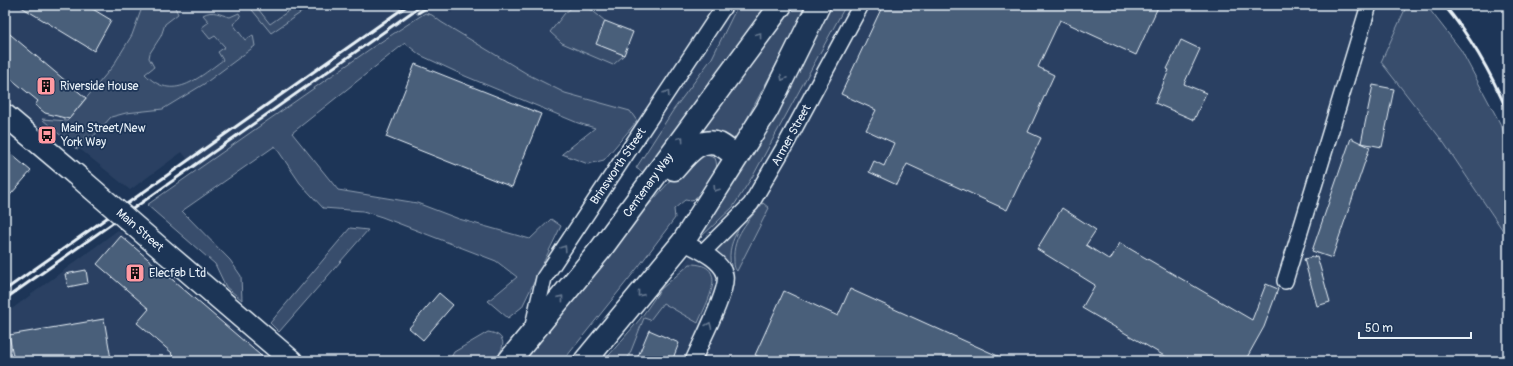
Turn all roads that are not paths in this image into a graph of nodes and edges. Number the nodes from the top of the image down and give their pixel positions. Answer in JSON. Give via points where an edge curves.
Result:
{"nodes":[{"id":1,"x":725,"y":5,"type":"edge"},
{"id":2,"x":781,"y":5,"type":"edge"},
{"id":3,"x":819,"y":5,"type":"edge"},
{"id":4,"x":862,"y":5,"type":"edge"},
{"id":5,"x":1369,"y":5,"type":"edge"},
{"id":6,"x":5,"y":115,"type":"edge"},
{"id":7,"x":737,"y":156,"type":"junction"},
{"id":8,"x":683,"y":242,"type":"junction"},
{"id":9,"x":601,"y":249,"type":"junction"},
{"id":10,"x":703,"y":252,"type":"junction"},
{"id":11,"x":1285,"y":281,"type":"dead end"},
{"id":12,"x":531,"y":335,"type":"junction"},
{"id":13,"x":292,"y":361,"type":"edge"},
{"id":14,"x":509,"y":361,"type":"edge"},
{"id":15,"x":585,"y":361,"type":"edge"},
{"id":16,"x":693,"y":361,"type":"edge"}],
"edges":[{"from":12,"to":1,"type":"street","name":"Brinsworth Street","one_way":true,"via":[[544,278]]},
{"from":9,"to":2,"type":"main road","name":"Centenary Way","one_way":true},
{"from":3,"to":7,"type":"main road","one_way":true,"via":[[767,110]]},
{"from":4,"to":10,"type":"street","name":"Armer Street","via":[[751,204]]},
{"from":5,"to":11,"type":"street"},
{"from":6,"to":13,"type":"street","name":"Main Street","bridge":true},
{"from":7,"to":8,"type":"main road","one_way":true},
{"from":7,"to":9,"type":"main road","via":[[719,144],[705,142],[694,147]]},
{"from":8,"to":10,"type":"street"},
{"from":8,"to":15,"type":"main road","one_way":true},
{"from":12,"to":9,"type":"main road","name":"Centenary Way","one_way":true},
{"from":16,"to":10,"type":"street","one_way":true,"via":[[724,290],[725,275],[717,263]]},
{"from":12,"to":14,"type":"main road","name":"Centenary Way"}]}
